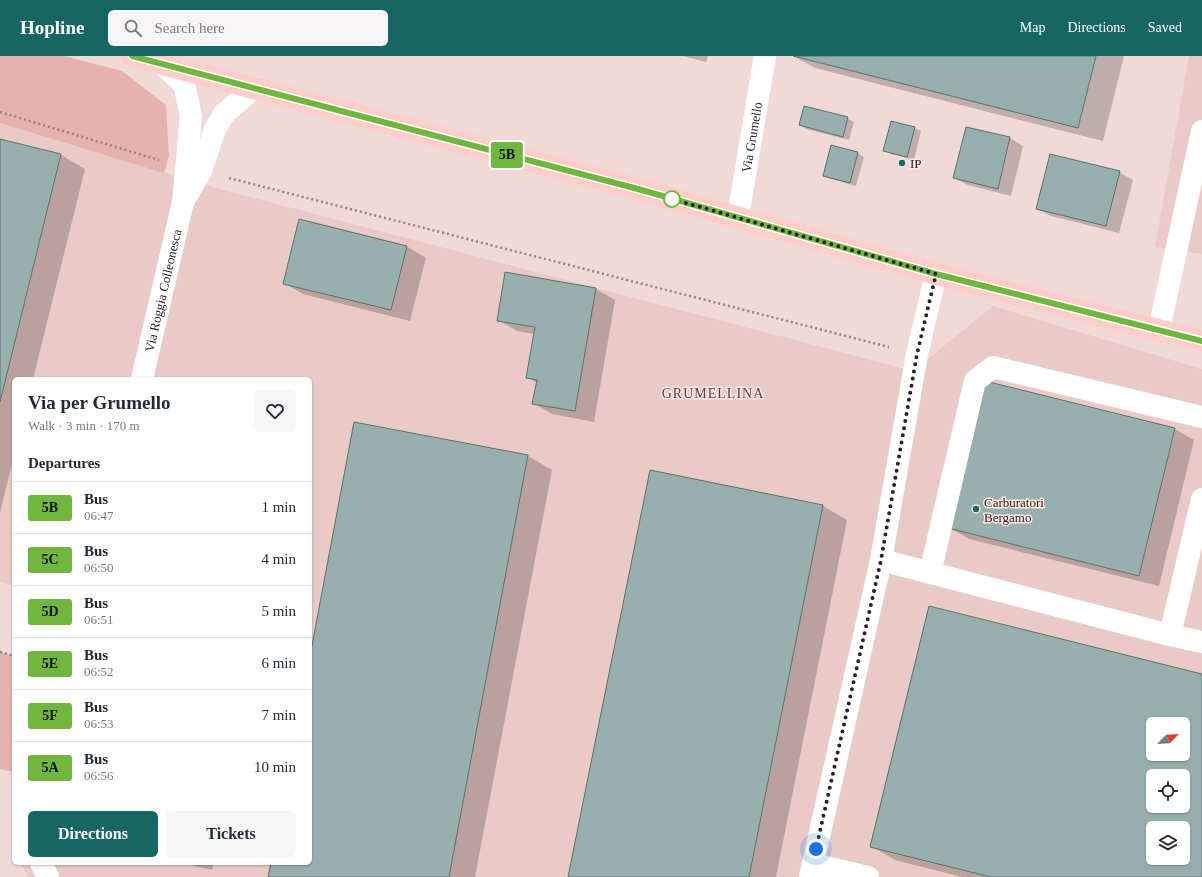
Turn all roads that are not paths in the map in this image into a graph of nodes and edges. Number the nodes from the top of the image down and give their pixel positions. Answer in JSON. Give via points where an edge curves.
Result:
{"nodes":[{"id":1,"x":132,"y":56,"type":"edge"},
{"id":2,"x":765,"y":56,"type":"edge"},
{"id":3,"x":162,"y":64,"type":"junction"},
{"id":4,"x":254,"y":88,"type":"junction"},
{"id":5,"x":1202,"y":132,"type":"edge"},
{"id":6,"x":194,"y":170,"type":"junction"},
{"id":7,"x":738,"y":217,"type":"junction"},
{"id":8,"x":936,"y":274,"type":"junction"},
{"id":9,"x":1159,"y":330,"type":"junction"},
{"id":10,"x":1202,"y":341,"type":"edge"},
{"id":11,"x":142,"y":377,"type":"edge"},
{"id":12,"x":1202,"y":417,"type":"edge"},
{"id":13,"x":1202,"y":499,"type":"edge"},
{"id":14,"x":881,"y":560,"type":"junction"},
{"id":15,"x":930,"y":573,"type":"junction"},
{"id":16,"x":1170,"y":635,"type":"junction"},
{"id":17,"x":1202,"y":642,"type":"edge"},
{"id":18,"x":42,"y":865,"type":"edge"},
{"id":19,"x":812,"y":870,"type":"edge"},
{"id":20,"x":48,"y":877,"type":"edge"},
{"id":21,"x":866,"y":877,"type":"edge"}],
"edges":[{"from":1,"to":3,"type":"main road"},
{"from":2,"to":7,"type":"street","name":"Via Grumello"},
{"from":3,"to":4,"type":"main road"},
{"from":3,"to":6,"type":"street","name":"Via Roggia Colleonesca","via":[[184,84],[191,116]]},
{"from":4,"to":6,"type":"street","name":"Via Roggia Colleonesca","via":[[224,114]]},
{"from":4,"to":7,"type":"main road"},
{"from":5,"to":9,"type":"street"},
{"from":6,"to":11,"type":"street","name":"Via Roggia Colleonesca","via":[[183,202]]},
{"from":7,"to":8,"type":"main road"},
{"from":8,"to":9,"type":"main road"},
{"from":8,"to":14,"type":"street","via":[[917,354]]},
{"from":9,"to":10,"type":"main road"},
{"from":12,"to":15,"type":"street","via":[[993,367],[974,381]]},
{"from":13,"to":16,"type":"street"},
{"from":14,"to":15,"type":"street"},
{"from":14,"to":19,"type":"street"},
{"from":15,"to":16,"type":"street"},
{"from":16,"to":17,"type":"street"},
{"from":18,"to":20,"type":"street"},
{"from":19,"to":21,"type":"street"}]}
